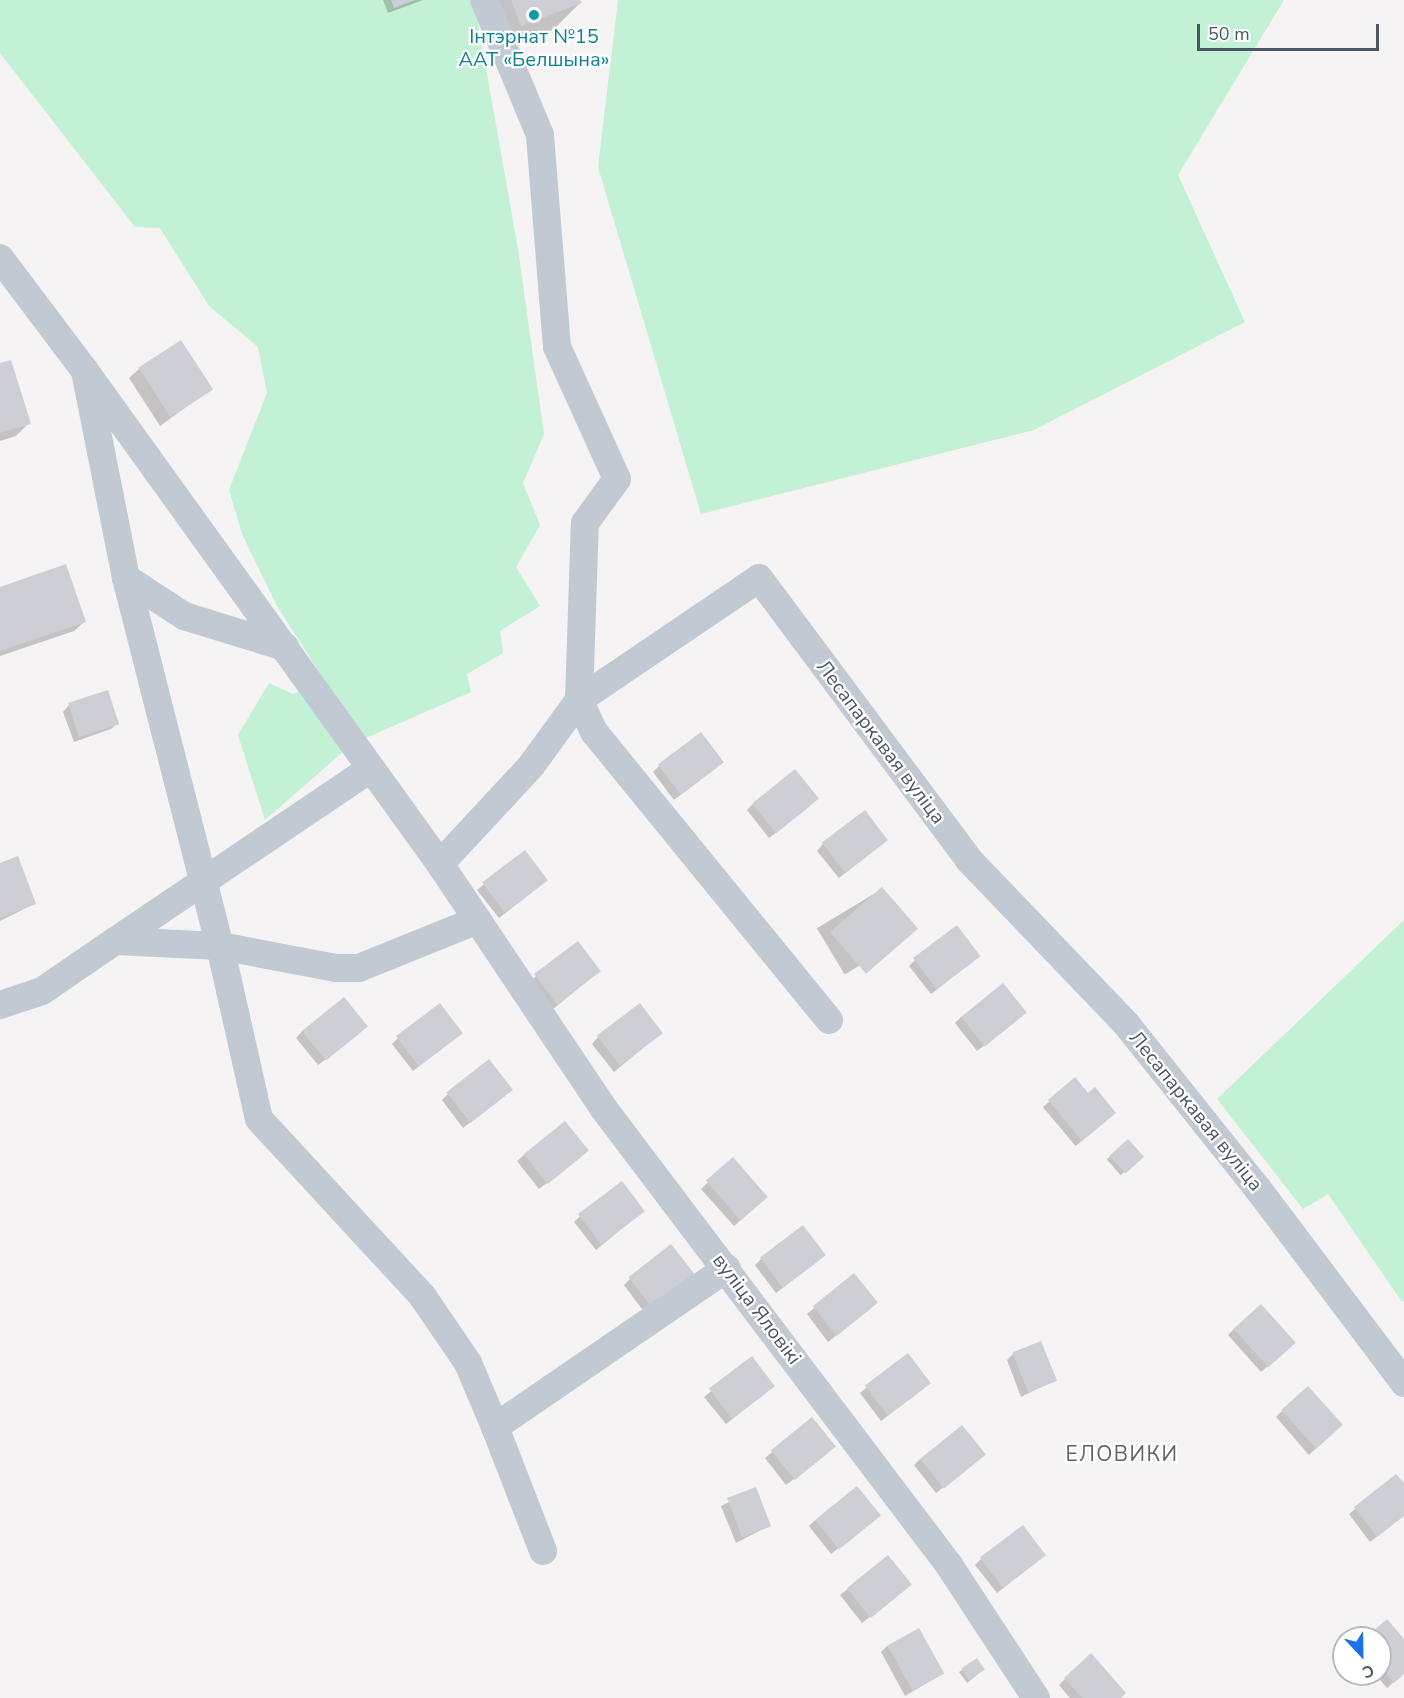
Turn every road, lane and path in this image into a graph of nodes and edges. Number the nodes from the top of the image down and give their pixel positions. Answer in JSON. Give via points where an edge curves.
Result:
{"nodes":[{"id":1,"x":484,"y":0,"type":"edge"},
{"id":2,"x":0,"y":258,"type":"edge"},
{"id":3,"x":85,"y":371,"type":"junction"},
{"id":4,"x":126,"y":578,"type":"junction"},
{"id":5,"x":285,"y":647,"type":"junction"},
{"id":6,"x":579,"y":700,"type":"junction"},
{"id":7,"x":370,"y":769,"type":"junction"},
{"id":8,"x":440,"y":864,"type":"junction"},
{"id":9,"x":202,"y":883,"type":"junction"},
{"id":10,"x":478,"y":920,"type":"junction"},
{"id":11,"x":116,"y":941,"type":"junction"},
{"id":12,"x":220,"y":946,"type":"junction"},
{"id":13,"x":0,"y":1005,"type":"edge"},
{"id":14,"x":829,"y":1020,"type":"dead end"},
{"id":15,"x":727,"y":1268,"type":"junction"},
{"id":16,"x":1404,"y":1383,"type":"edge"},
{"id":17,"x":495,"y":1427,"type":"junction"},
{"id":18,"x":543,"y":1551,"type":"dead end"},
{"id":19,"x":1036,"y":1698,"type":"edge"}],
"edges":[{"from":1,"to":6,"type":"street","via":[[540,135],[557,347],[616,479],[585,523]]},
{"from":2,"to":3,"type":"street","name":"вуліца Яловікі"},
{"from":3,"to":4,"type":"street"},
{"from":3,"to":5,"type":"street","name":"вуліца Яловікі"},
{"from":4,"to":5,"type":"street","via":[[184,616]]},
{"from":4,"to":9,"type":"street"},
{"from":5,"to":7,"type":"street","name":"вуліца Яловікі"},
{"from":6,"to":8,"type":"street","via":[[531,766]]},
{"from":6,"to":14,"type":"street","via":[[594,732]]},
{"from":6,"to":16,"type":"street","name":"Лесапаркавая вуліца","via":[[759,578],[969,860],[1127,1025]]},
{"from":7,"to":8,"type":"street","name":"вуліца Яловікі"},
{"from":7,"to":9,"type":"street"},
{"from":8,"to":10,"type":"street","name":"вуліца Яловікі"},
{"from":9,"to":11,"type":"street"},
{"from":9,"to":12,"type":"street"},
{"from":10,"to":12,"type":"street","via":[[358,968],[336,968]]},
{"from":10,"to":15,"type":"street","name":"вуліца Яловікі","via":[[604,1109]]},
{"from":11,"to":12,"type":"street"},
{"from":11,"to":13,"type":"street","via":[[42,991]]},
{"from":12,"to":17,"type":"street","via":[[259,1119],[423,1297],[468,1363]]},
{"from":15,"to":17,"type":"street"},
{"from":15,"to":19,"type":"street","name":"вуліца Яловікі","via":[[949,1565]]},
{"from":17,"to":18,"type":"street"}]}
